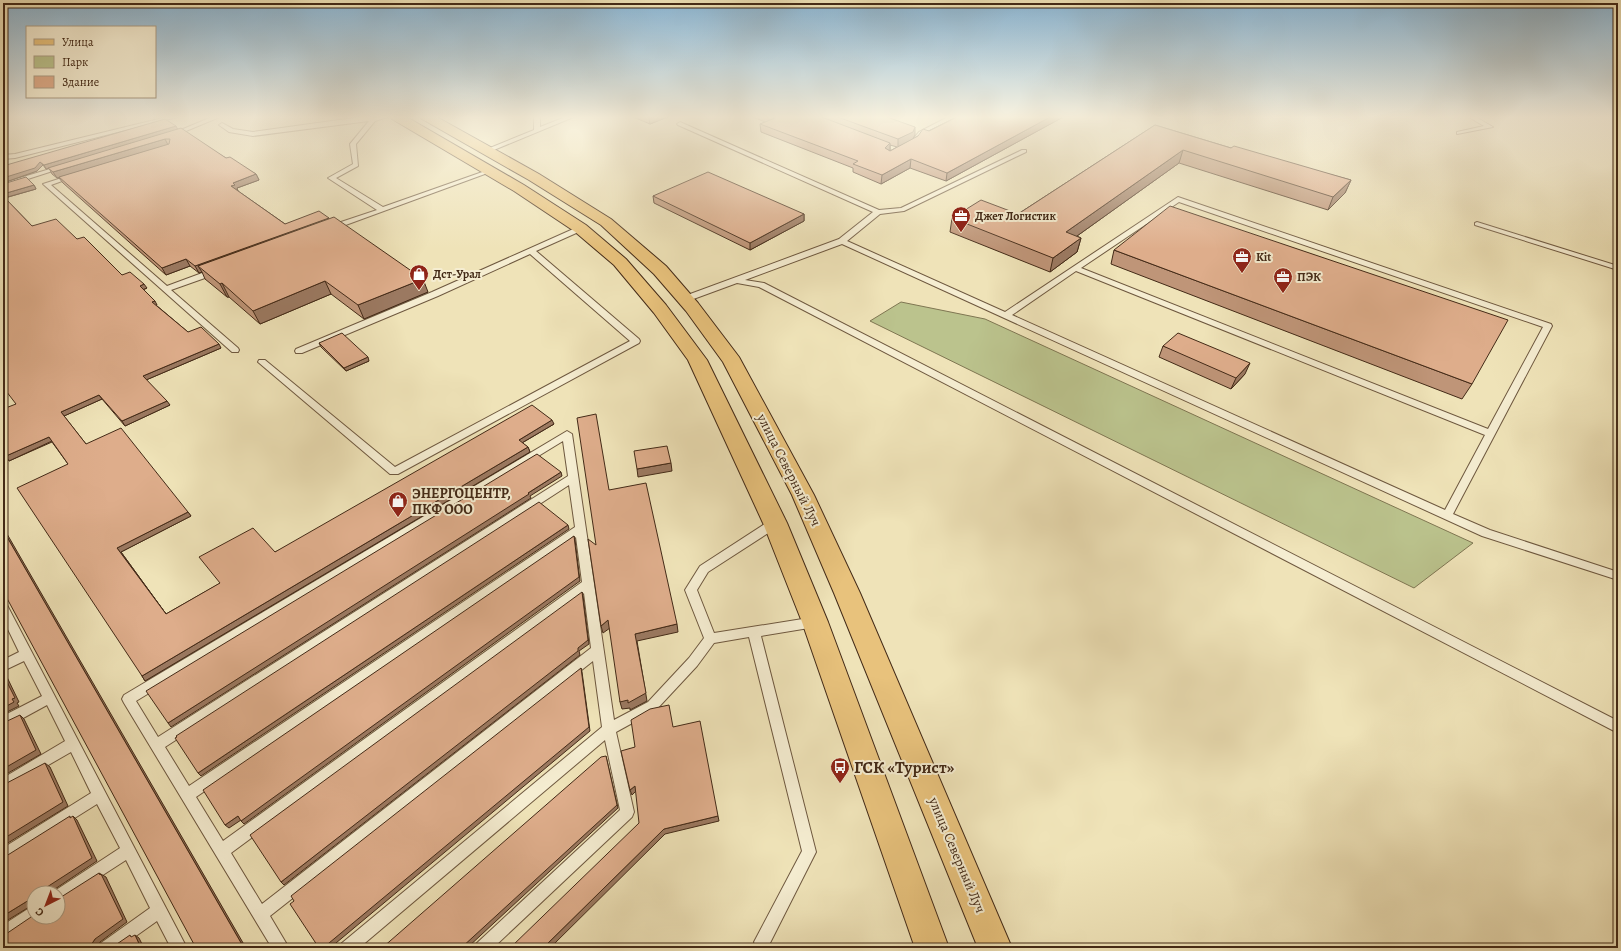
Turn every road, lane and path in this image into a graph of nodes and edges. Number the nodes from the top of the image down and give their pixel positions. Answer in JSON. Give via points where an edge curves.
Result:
{"nodes":[{"id":1,"x":355,"y":160,"type":"edge"},
{"id":2,"x":762,"y":160,"type":"edge"},
{"id":3,"x":1005,"y":160,"type":"edge"},
{"id":4,"x":489,"y":161,"type":"junction"},
{"id":5,"x":70,"y":165,"type":"edge"},
{"id":6,"x":82,"y":173,"type":"edge"},
{"id":7,"x":3,"y":185,"type":"edge"},
{"id":8,"x":382,"y":210,"type":"junction"},
{"id":9,"x":878,"y":212,"type":"junction"},
{"id":10,"x":1477,"y":224,"type":"dead end"},
{"id":11,"x":580,"y":228,"type":"junction"},
{"id":12,"x":321,"y":232,"type":"edge"},
{"id":13,"x":842,"y":241,"type":"junction"},
{"id":14,"x":530,"y":250,"type":"junction"},
{"id":15,"x":225,"y":267,"type":"edge"},
{"id":16,"x":1076,"y":268,"type":"junction"},
{"id":17,"x":1618,"y":268,"type":"edge"},
{"id":18,"x":736,"y":281,"type":"junction"},
{"id":19,"x":166,"y":289,"type":"junction"},
{"id":20,"x":685,"y":299,"type":"junction"},
{"id":21,"x":1006,"y":315,"type":"junction"},
{"id":22,"x":235,"y":350,"type":"dead end"},
{"id":23,"x":299,"y":351,"type":"dead end"},
{"id":24,"x":262,"y":362,"type":"dead end"},
{"id":25,"x":1491,"y":434,"type":"junction"},
{"id":26,"x":573,"y":478,"type":"junction"},
{"id":27,"x":1447,"y":516,"type":"junction"},
{"id":28,"x":776,"y":523,"type":"junction"},
{"id":29,"x":581,"y":528,"type":"junction"},
{"id":30,"x":1598,"y":570,"type":"junction"},
{"id":31,"x":1618,"y":576,"type":"edge"},
{"id":32,"x":1618,"y":579,"type":"edge"},
{"id":33,"x":588,"y":584,"type":"junction"},
{"id":34,"x":4,"y":613,"type":"edge"},
{"id":35,"x":815,"y":622,"type":"junction"},
{"id":36,"x":754,"y":632,"type":"junction"},
{"id":37,"x":710,"y":639,"type":"junction"},
{"id":38,"x":598,"y":650,"type":"junction"},
{"id":39,"x":26,"y":654,"type":"junction"},
{"id":40,"x":3,"y":666,"type":"edge"},
{"id":41,"x":49,"y":698,"type":"junction"},
{"id":42,"x":3,"y":723,"type":"edge"},
{"id":43,"x":1618,"y":727,"type":"edge"},
{"id":44,"x":609,"y":729,"type":"junction"},
{"id":45,"x":73,"y":744,"type":"junction"},
{"id":46,"x":157,"y":745,"type":"junction"},
{"id":47,"x":3,"y":786,"type":"edge"},
{"id":48,"x":100,"y":795,"type":"junction"},
{"id":49,"x":188,"y":795,"type":"junction"},
{"id":50,"x":129,"y":850,"type":"junction"},
{"id":51,"x":222,"y":850,"type":"junction"},
{"id":52,"x":3,"y":856,"type":"edge"},
{"id":53,"x":66,"y":892,"type":"edge"},
{"id":54,"x":160,"y":910,"type":"junction"},
{"id":55,"x":261,"y":914,"type":"junction"},
{"id":56,"x":26,"y":918,"type":"edge"},
{"id":57,"x":3,"y":934,"type":"edge"},
{"id":58,"x":106,"y":948,"type":"edge"},
{"id":59,"x":180,"y":948,"type":"edge"},
{"id":60,"x":282,"y":948,"type":"edge"},
{"id":61,"x":347,"y":948,"type":"edge"},
{"id":62,"x":482,"y":948,"type":"edge"},
{"id":63,"x":764,"y":948,"type":"edge"},
{"id":64,"x":932,"y":948,"type":"edge"},
{"id":65,"x":995,"y":948,"type":"edge"}],
"edges":[{"from":1,"to":8,"type":"lane","via":[[356,165],[331,178]]},
{"from":2,"to":9,"type":"lane"},
{"from":3,"to":9,"type":"lane","via":[[902,210]]},
{"from":4,"to":8,"type":"lane"},
{"from":4,"to":11,"type":"main road","name":"улица Северный Луч"},
{"from":4,"to":20,"type":"main road","name":"улица Северный Луч","via":[[571,199],[606,222],[660,270]]},
{"from":5,"to":7,"type":"lane"},
{"from":6,"to":19,"type":"lane","via":[[46,184]]},
{"from":8,"to":12,"type":"lane"},
{"from":9,"to":13,"type":"lane"},
{"from":10,"to":17,"type":"lane"},
{"from":11,"to":14,"type":"lane"},
{"from":11,"to":28,"type":"main road","name":"улица Северный Луч","via":[[620,262],[660,309],[697,360]]},
{"from":13,"to":18,"type":"lane"},
{"from":13,"to":21,"type":"lane"},
{"from":14,"to":23,"type":"lane","via":[[435,294]]},
{"from":14,"to":24,"type":"lane","via":[[636,341],[394,472]]},
{"from":15,"to":19,"type":"lane"},
{"from":16,"to":21,"type":"lane"},
{"from":16,"to":25,"type":"lane"},
{"from":16,"to":25,"type":"lane","via":[[1178,200],[1548,326]]},
{"from":18,"to":20,"type":"lane"},
{"from":18,"to":43,"type":"lane","via":[[761,285]]},
{"from":19,"to":22,"type":"lane"},
{"from":20,"to":65,"type":"main road","name":"улица Северный Луч","via":[[732,361],[803,495],[847,593]]},
{"from":21,"to":27,"type":"lane"},
{"from":25,"to":27,"type":"lane"},
{"from":26,"to":29,"type":"lane"},
{"from":26,"to":46,"type":"lane"},
{"from":26,"to":46,"type":"lane","via":[[567,434],[128,699]]},
{"from":27,"to":30,"type":"lane","via":[[1486,533]]},
{"from":28,"to":35,"type":"main road","name":"улица Северный Луч"},
{"from":28,"to":37,"type":"lane","via":[[704,569],[691,590]]},
{"from":29,"to":33,"type":"lane"},
{"from":29,"to":49,"type":"lane"},
{"from":30,"to":31,"type":"lane"},
{"from":30,"to":32,"type":"lane"},
{"from":33,"to":38,"type":"lane"},
{"from":33,"to":51,"type":"lane"},
{"from":34,"to":39,"type":"lane"},
{"from":35,"to":36,"type":"lane"},
{"from":35,"to":64,"type":"main road","name":"улица Северный Луч"},
{"from":36,"to":37,"type":"lane"},
{"from":36,"to":63,"type":"lane","via":[[809,852],[762,942]]},
{"from":37,"to":44,"type":"lane","via":[[693,662],[652,706]]},
{"from":38,"to":44,"type":"lane"},
{"from":38,"to":55,"type":"lane"},
{"from":39,"to":40,"type":"lane"},
{"from":39,"to":41,"type":"lane"},
{"from":41,"to":42,"type":"lane"},
{"from":41,"to":45,"type":"lane"},
{"from":44,"to":61,"type":"lane"},
{"from":44,"to":62,"type":"lane","via":[[627,812]]},
{"from":45,"to":47,"type":"lane"},
{"from":45,"to":48,"type":"lane"},
{"from":46,"to":49,"type":"lane"},
{"from":48,"to":50,"type":"lane"},
{"from":48,"to":52,"type":"lane"},
{"from":49,"to":51,"type":"lane"},
{"from":50,"to":53,"type":"lane"},
{"from":50,"to":54,"type":"lane"},
{"from":51,"to":55,"type":"lane"},
{"from":54,"to":58,"type":"lane"},
{"from":54,"to":59,"type":"lane"},
{"from":55,"to":60,"type":"lane"},
{"from":56,"to":57,"type":"lane"}]}
